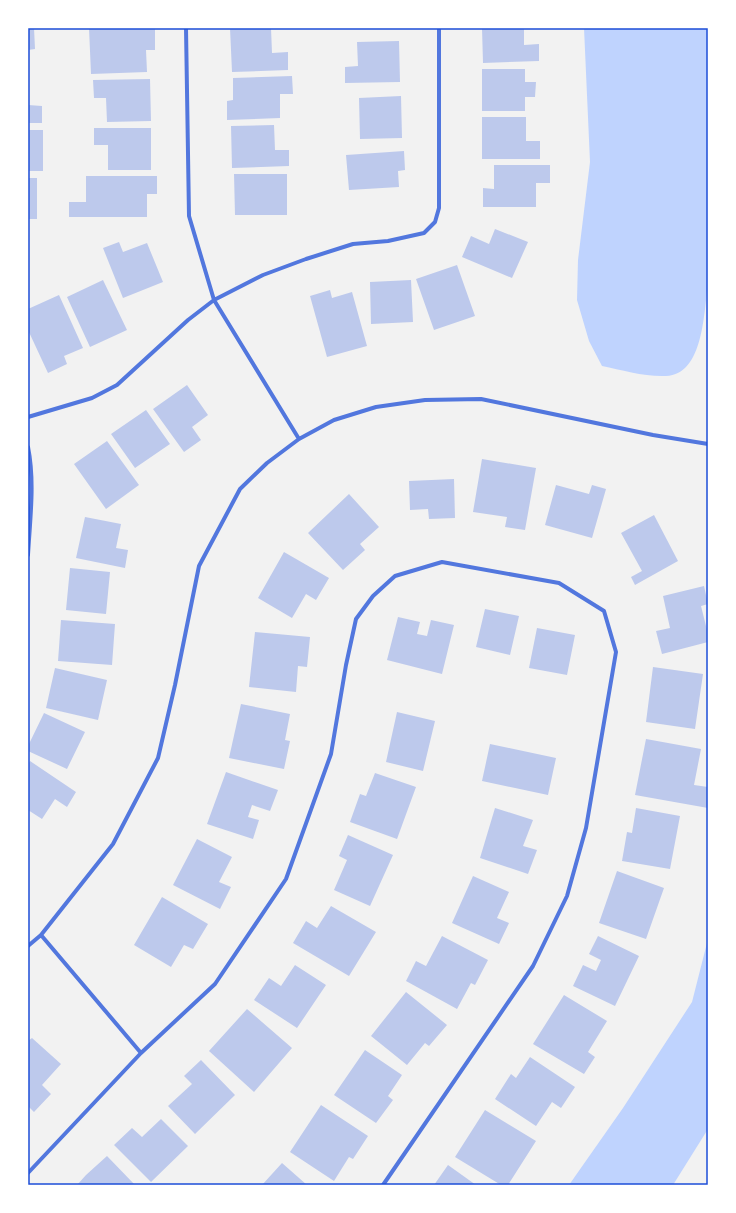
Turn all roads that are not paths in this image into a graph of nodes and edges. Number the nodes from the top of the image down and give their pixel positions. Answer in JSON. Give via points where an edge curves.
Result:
{"nodes":[{"id":1,"x":186,"y":28,"type":"edge"},
{"id":2,"x":438,"y":28,"type":"edge"},
{"id":3,"x":214,"y":300,"type":"junction"},
{"id":4,"x":28,"y":417,"type":"edge"},
{"id":5,"x":299,"y":439,"type":"junction"},
{"id":6,"x":708,"y":444,"type":"edge"},
{"id":7,"x":28,"y":446,"type":"edge"},
{"id":8,"x":28,"y":555,"type":"edge"},
{"id":9,"x":40,"y":935,"type":"junction"},
{"id":10,"x":28,"y":946,"type":"edge"},
{"id":11,"x":141,"y":1053,"type":"junction"},
{"id":12,"x":28,"y":1173,"type":"edge"},
{"id":13,"x":383,"y":1185,"type":"edge"}],
"edges":[{"from":1,"to":3,"type":"street","via":[[189,216]]},
{"from":2,"to":3,"type":"street","via":[[439,208],[436,222],[424,233],[388,241],[353,244],[306,259],[263,275]]},
{"from":3,"to":4,"type":"street","via":[[188,320],[117,385],[92,398]]},
{"from":3,"to":5,"type":"street"},
{"from":5,"to":6,"type":"street","via":[[334,420],[376,407],[425,400],[481,399]]},
{"from":5,"to":9,"type":"street","via":[[267,463],[240,489],[199,566],[158,758],[114,844]]},
{"from":7,"to":8,"type":"street","via":[[31,460]]},
{"from":9,"to":10,"type":"street"},
{"from":9,"to":11,"type":"street"},
{"from":11,"to":12,"type":"street"},
{"from":11,"to":13,"type":"street","via":[[215,984],[286,879],[330,754],[356,619],[373,596],[395,576],[442,562],[559,583],[604,612],[616,652],[586,828],[567,896],[533,966]]}]}
